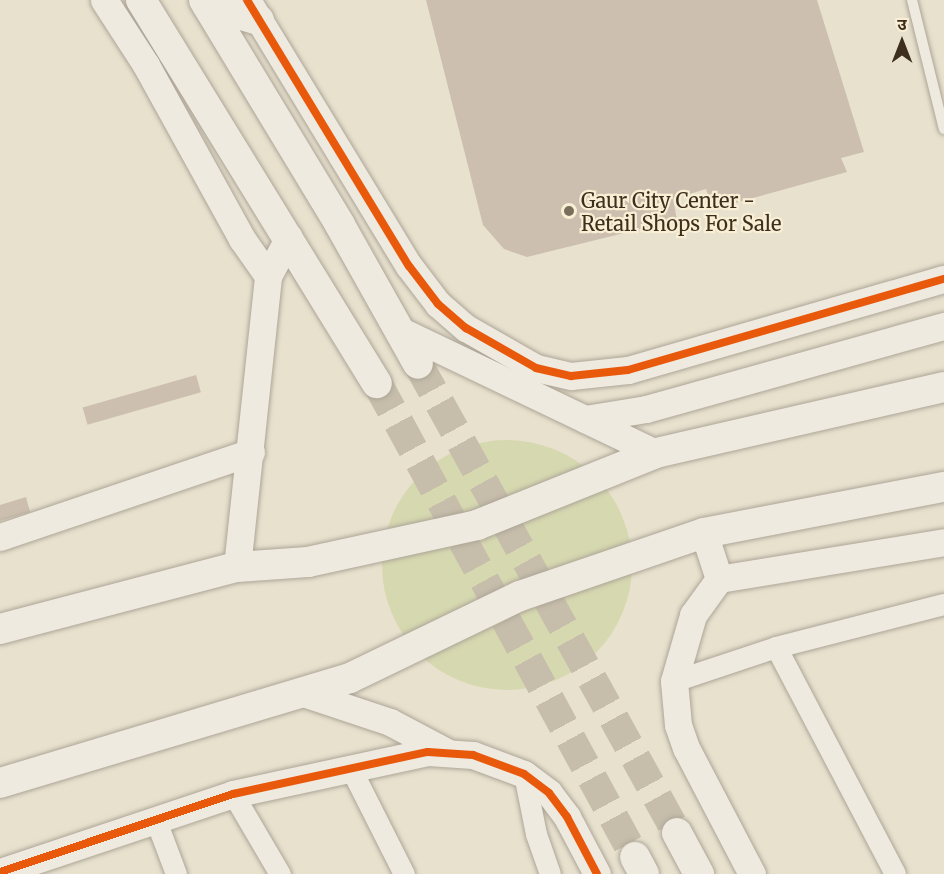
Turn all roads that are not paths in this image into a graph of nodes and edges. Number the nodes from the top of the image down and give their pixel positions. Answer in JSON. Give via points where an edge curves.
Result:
{"nodes":[{"id":1,"x":104,"y":0,"type":"edge"},
{"id":2,"x":141,"y":0,"type":"edge"},
{"id":3,"x":912,"y":0,"type":"edge"},
{"id":4,"x":205,"y":2,"type":"edge"},
{"id":5,"x":253,"y":10,"type":"edge"},
{"id":6,"x":944,"y":129,"type":"edge"},
{"id":7,"x":290,"y":237,"type":"junction"},
{"id":8,"x":268,"y":276,"type":"junction"},
{"id":9,"x":944,"y":279,"type":"edge"},
{"id":10,"x":944,"y":326,"type":"edge"},
{"id":11,"x":399,"y":330,"type":"junction"},
{"id":12,"x":418,"y":364,"type":"tunnel mouth"},
{"id":13,"x":536,"y":368,"type":"junction"},
{"id":14,"x":377,"y":383,"type":"tunnel mouth"},
{"id":15,"x":944,"y":387,"type":"edge"},
{"id":16,"x":543,"y":399,"type":"junction"},
{"id":17,"x":585,"y":419,"type":"junction"},
{"id":18,"x":252,"y":452,"type":"junction"},
{"id":19,"x":656,"y":453,"type":"junction"},
{"id":20,"x":944,"y":487,"type":"edge"},
{"id":21,"x":704,"y":534,"type":"junction"},
{"id":22,"x":0,"y":537,"type":"edge"},
{"id":23,"x":944,"y":542,"type":"edge"},
{"id":24,"x":237,"y":567,"type":"junction"},
{"id":25,"x":719,"y":579,"type":"junction"},
{"id":26,"x":944,"y":604,"type":"edge"},
{"id":27,"x":0,"y":629,"type":"edge"},
{"id":28,"x":776,"y":647,"type":"junction"},
{"id":29,"x":674,"y":681,"type":"junction"},
{"id":30,"x":300,"y":692,"type":"junction"},
{"id":31,"x":451,"y":754,"type":"junction"},
{"id":32,"x":350,"y":767,"type":"junction"},
{"id":33,"x":524,"y":774,"type":"junction"},
{"id":34,"x":0,"y":783,"type":"edge"},
{"id":35,"x":233,"y":794,"type":"junction"},
{"id":36,"x":155,"y":818,"type":"junction"},
{"id":37,"x":677,"y":833,"type":"tunnel mouth"},
{"id":38,"x":0,"y":872,"type":"edge"},
{"id":39,"x":176,"y":874,"type":"edge"},
{"id":40,"x":280,"y":874,"type":"edge"},
{"id":41,"x":404,"y":874,"type":"edge"},
{"id":42,"x":550,"y":874,"type":"edge"},
{"id":43,"x":597,"y":874,"type":"edge"},
{"id":44,"x":699,"y":874,"type":"edge"},
{"id":45,"x":752,"y":874,"type":"edge"},
{"id":46,"x":895,"y":874,"type":"edge"}],
"edges":[{"from":1,"to":8,"type":"street","via":[[146,65],[242,239]]},
{"from":2,"to":7,"type":"main road"},
{"from":3,"to":6,"type":"lane"},
{"from":4,"to":5,"type":"main road"},
{"from":4,"to":11,"type":"main road"},
{"from":5,"to":13,"type":"street","via":[[409,266],[438,304],[466,328]]},
{"from":7,"to":8,"type":"street"},
{"from":7,"to":14,"type":"main road"},
{"from":8,"to":18,"type":"street"},
{"from":9,"to":13,"type":"street","via":[[628,370],[571,376]]},
{"from":10,"to":17,"type":"street","via":[[646,409]]},
{"from":11,"to":12,"type":"main road"},
{"from":11,"to":16,"type":"street"},
{"from":13,"to":16,"type":"street"},
{"from":15,"to":19,"type":"main road"},
{"from":16,"to":17,"type":"street"},
{"from":17,"to":19,"type":"street"},
{"from":18,"to":22,"type":"street"},
{"from":18,"to":24,"type":"street"},
{"from":19,"to":24,"type":"main road","via":[[477,525],[308,562]]},
{"from":20,"to":21,"type":"main road"},
{"from":21,"to":25,"type":"street"},
{"from":21,"to":30,"type":"main road","via":[[520,596],[350,678]]},
{"from":23,"to":25,"type":"street"},
{"from":24,"to":27,"type":"main road"},
{"from":25,"to":29,"type":"street","via":[[693,615]]},
{"from":26,"to":28,"type":"street"},
{"from":28,"to":29,"type":"street"},
{"from":28,"to":46,"type":"street"},
{"from":29,"to":45,"type":"street","via":[[678,724],[686,748]]},
{"from":30,"to":31,"type":"street","via":[[390,722]]},
{"from":30,"to":34,"type":"main road"},
{"from":31,"to":32,"type":"street","via":[[428,752]]},
{"from":31,"to":33,"type":"street","via":[[474,755]]},
{"from":32,"to":35,"type":"street"},
{"from":32,"to":41,"type":"street"},
{"from":33,"to":42,"type":"street"},
{"from":33,"to":43,"type":"street","via":[[549,793],[567,816]]},
{"from":35,"to":36,"type":"street"},
{"from":35,"to":40,"type":"street"},
{"from":36,"to":38,"type":"street"},
{"from":36,"to":39,"type":"street"},
{"from":37,"to":44,"type":"main road"}]}
